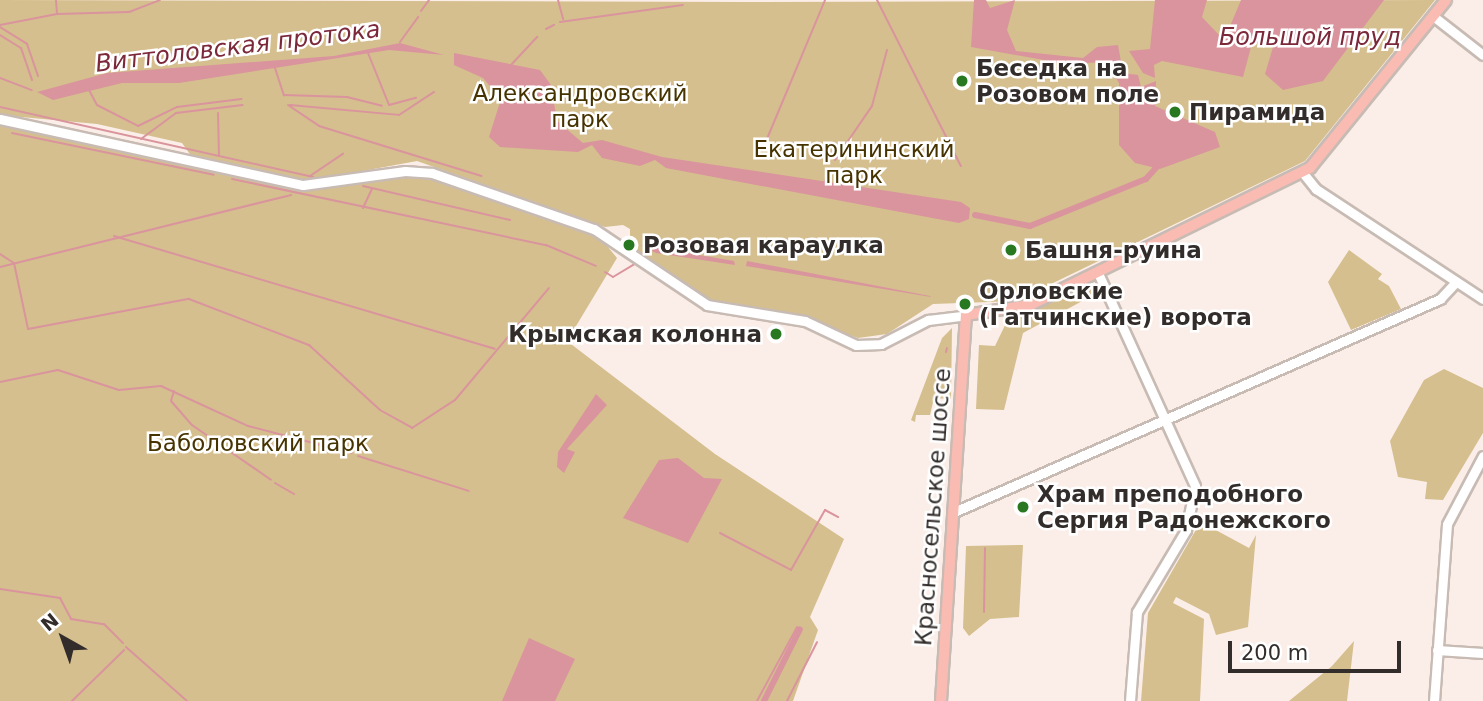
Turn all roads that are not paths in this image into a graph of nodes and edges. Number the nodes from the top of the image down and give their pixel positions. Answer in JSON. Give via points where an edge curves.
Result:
{"nodes":[{"id":1,"x":1446,"y":0,"type":"edge"},
{"id":2,"x":1433,"y":16,"type":"junction"},
{"id":3,"x":1483,"y":55,"type":"edge"},
{"id":4,"x":0,"y":119,"type":"edge"},
{"id":5,"x":1303,"y":173,"type":"junction"},
{"id":6,"x":1098,"y":273,"type":"junction"},
{"id":7,"x":1456,"y":282,"type":"junction"},
{"id":8,"x":1483,"y":299,"type":"edge"},
{"id":9,"x":966,"y":315,"type":"junction"},
{"id":10,"x":1166,"y":418,"type":"junction"},
{"id":11,"x":1483,"y":456,"type":"edge"},
{"id":12,"x":954,"y":512,"type":"junction"},
{"id":13,"x":1437,"y":650,"type":"junction"},
{"id":14,"x":1483,"y":653,"type":"edge"},
{"id":15,"x":941,"y":701,"type":"edge"},
{"id":16,"x":1130,"y":701,"type":"edge"},
{"id":17,"x":1434,"y":701,"type":"edge"}],
"edges":[{"from":1,"to":2,"type":"main road"},
{"from":2,"to":3,"type":"street"},
{"from":2,"to":5,"type":"main road","via":[[1323,156]]},
{"from":4,"to":9,"type":"street","via":[[303,185],[405,171],[432,173],[594,229],[707,305],[805,321],[856,345],[881,344],[928,320]]},
{"from":5,"to":6,"type":"main road"},
{"from":5,"to":7,"type":"street","via":[[1316,189]]},
{"from":6,"to":9,"type":"main road","via":[[1020,309]]},
{"from":6,"to":10,"type":"street"},
{"from":7,"to":8,"type":"street"},
{"from":7,"to":10,"type":"street","via":[[1440,299]]},
{"from":9,"to":12,"type":"main road","name":"Красносельское шоссе"},
{"from":10,"to":12,"type":"street"},
{"from":10,"to":16,"type":"street","via":[[1196,498],[1186,530],[1137,612]]},
{"from":11,"to":13,"type":"street","via":[[1451,506]]},
{"from":12,"to":15,"type":"main road","name":"Красносельское шоссе"},
{"from":13,"to":14,"type":"street"},
{"from":13,"to":17,"type":"street"}]}
